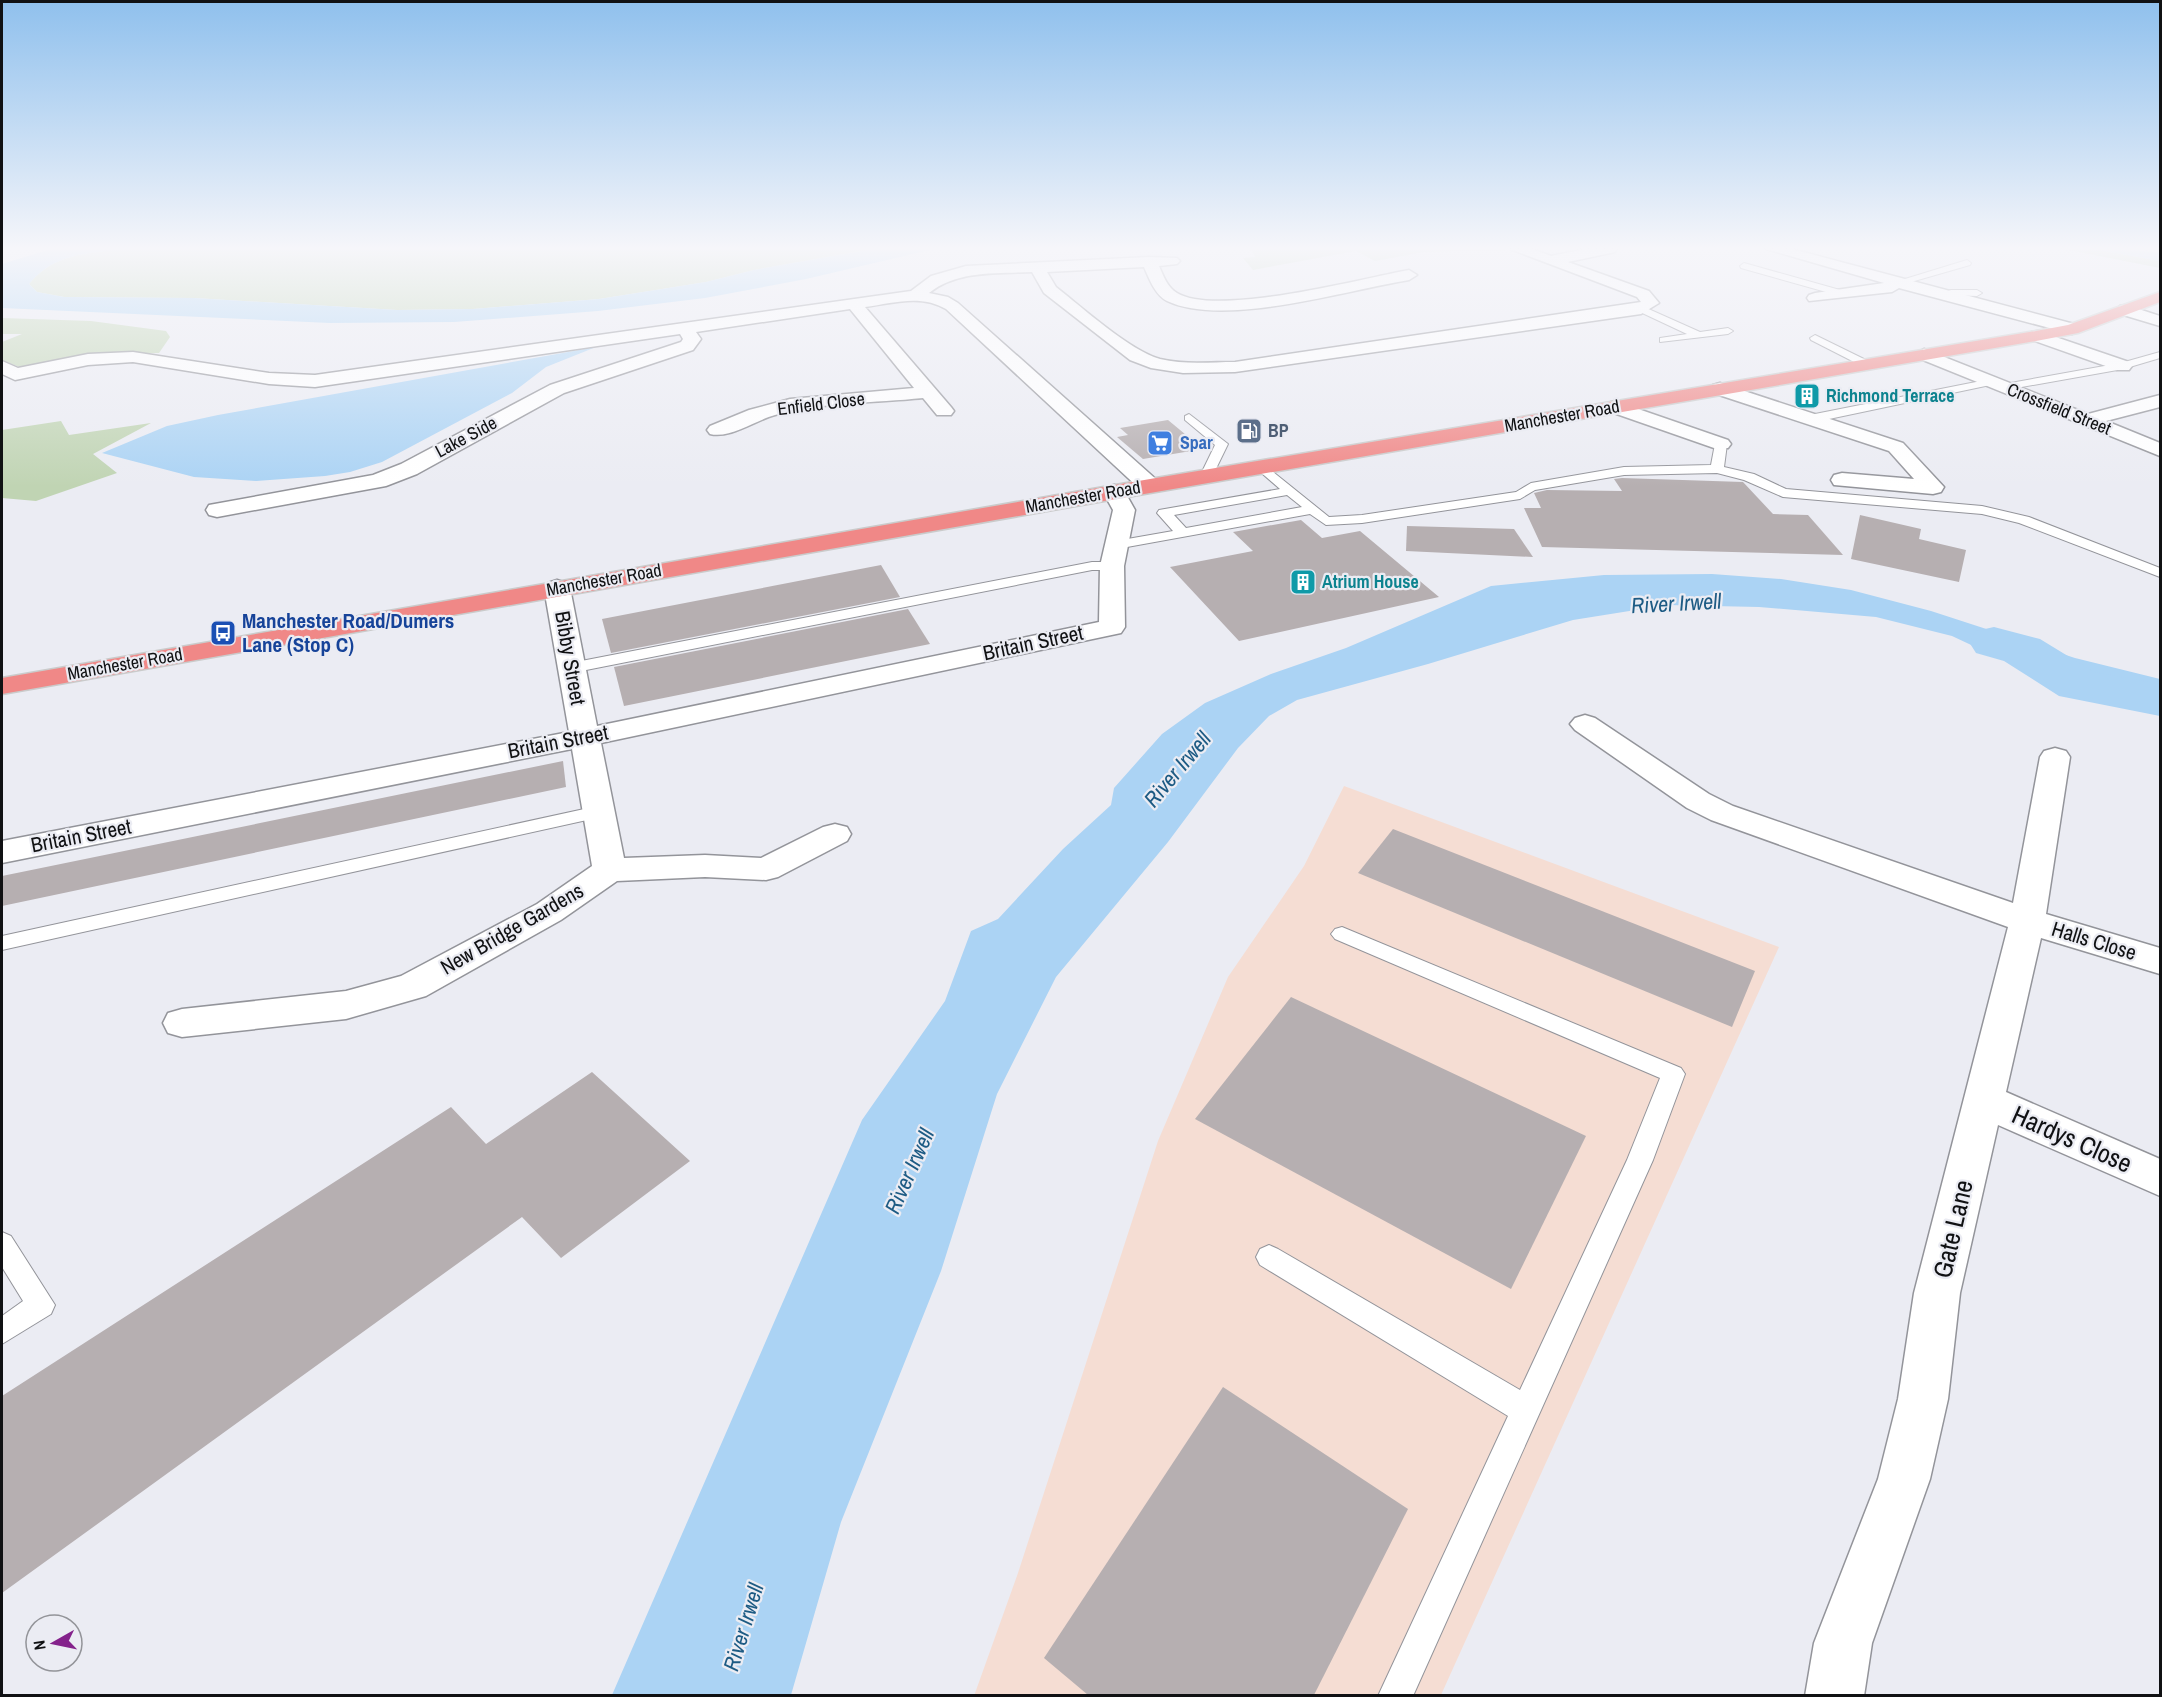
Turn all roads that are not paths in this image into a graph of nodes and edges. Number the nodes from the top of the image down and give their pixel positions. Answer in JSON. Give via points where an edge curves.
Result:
{"nodes":[{"id":1,"x":677,"y":328,"type":"edge"},
{"id":2,"x":686,"y":328,"type":"edge"},
{"id":3,"x":874,"y":328,"type":"edge"},
{"id":4,"x":976,"y":328,"type":"edge"},
{"id":5,"x":1099,"y":328,"type":"edge"},
{"id":6,"x":1507,"y":328,"type":"edge"},
{"id":7,"x":1684,"y":328,"type":"edge"},
{"id":8,"x":2072,"y":329,"type":"edge"},
{"id":9,"x":1728,"y":331,"type":"dead end"},
{"id":10,"x":1699,"y":335,"type":"junction"},
{"id":11,"x":2036,"y":336,"type":"junction"},
{"id":12,"x":1815,"y":338,"type":"dead end"},
{"id":13,"x":1665,"y":340,"type":"dead end"},
{"id":14,"x":1924,"y":354,"type":"junction"},
{"id":15,"x":2160,"y":355,"type":"edge"},
{"id":16,"x":1866,"y":364,"type":"junction"},
{"id":17,"x":2,"y":366,"type":"edge"},
{"id":18,"x":2123,"y":366,"type":"junction"},
{"id":19,"x":1998,"y":385,"type":"junction"},
{"id":20,"x":1720,"y":389,"type":"junction"},
{"id":21,"x":928,"y":392,"type":"junction"},
{"id":22,"x":2160,"y":401,"type":"edge"},
{"id":23,"x":1615,"y":406,"type":"junction"},
{"id":24,"x":944,"y":411,"type":"dead end"},
{"id":25,"x":1189,"y":418,"type":"dead end"},
{"id":26,"x":1810,"y":419,"type":"junction"},
{"id":27,"x":2086,"y":420,"type":"junction"},
{"id":28,"x":717,"y":430,"type":"dead end"},
{"id":29,"x":1720,"y":444,"type":"joint"},
{"id":30,"x":2160,"y":450,"type":"edge"},
{"id":31,"x":1262,"y":467,"type":"junction"},
{"id":32,"x":1718,"y":469,"type":"junction"},
{"id":33,"x":1206,"y":476,"type":"junction"},
{"id":34,"x":1842,"y":480,"type":"dead end"},
{"id":35,"x":1150,"y":486,"type":"junction"},
{"id":36,"x":1933,"y":487,"type":"junction"},
{"id":37,"x":1290,"y":491,"type":"junction"},
{"id":38,"x":1114,"y":492,"type":"junction"},
{"id":39,"x":1945,"y":507,"type":"junction"},
{"id":40,"x":217,"y":510,"type":"dead end"},
{"id":41,"x":1310,"y":510,"type":"junction"},
{"id":42,"x":1183,"y":533,"type":"junction"},
{"id":43,"x":1114,"y":556,"type":"junction"},
{"id":44,"x":2160,"y":573,"type":"edge"},
{"id":45,"x":557,"y":588,"type":"junction"},
{"id":46,"x":571,"y":668,"type":"junction"},
{"id":47,"x":2,"y":686,"type":"edge"},
{"id":48,"x":1585,"y":724,"type":"dead end"},
{"id":49,"x":584,"y":738,"type":"junction"},
{"id":50,"x":2055,"y":757,"type":"dead end"},
{"id":51,"x":598,"y":812,"type":"junction"},
{"id":52,"x":835,"y":834,"type":"dead end"},
{"id":53,"x":2,"y":852,"type":"edge"},
{"id":54,"x":609,"y":870,"type":"junction"},
{"id":55,"x":2027,"y":921,"type":"junction"},
{"id":56,"x":1342,"y":934,"type":"dead end"},
{"id":57,"x":2,"y":943,"type":"edge"},
{"id":58,"x":2160,"y":962,"type":"edge"},
{"id":59,"x":182,"y":1023,"type":"dead end"},
{"id":60,"x":1983,"y":1100,"type":"junction"},
{"id":61,"x":2160,"y":1178,"type":"edge"},
{"id":62,"x":2,"y":1244,"type":"edge"},
{"id":63,"x":1269,"y":1257,"type":"dead end"},
{"id":64,"x":2,"y":1331,"type":"edge"},
{"id":65,"x":1526,"y":1410,"type":"junction"},
{"id":66,"x":1395,"y":1695,"type":"edge"},
{"id":67,"x":1834,"y":1695,"type":"edge"}],
"edges":[{"from":1,"to":17,"type":"street","via":[[315,381],[256,377],[134,357],[80,360],[15,374]]},
{"from":2,"to":40,"type":"street","name":"Lake Side","via":[[692,339],[687,346],[557,389],[396,475],[347,488]]},
{"from":3,"to":21,"type":"street"},
{"from":4,"to":35,"type":"street"},
{"from":5,"to":6,"type":"street","via":[[1129,351],[1157,364],[1183,368],[1235,367]]},
{"from":7,"to":10,"type":"lane"},
{"from":8,"to":11,"type":"highway","name":"Manchester Road"},
{"from":9,"to":10,"type":"lane"},
{"from":10,"to":13,"type":"lane"},
{"from":11,"to":14,"type":"highway","name":"Manchester Road"},
{"from":11,"to":18,"type":"street"},
{"from":12,"to":16,"type":"lane"},
{"from":14,"to":16,"type":"highway","name":"Manchester Road"},
{"from":14,"to":19,"type":"street","name":"Crossfield Street"},
{"from":15,"to":18,"type":"lane"},
{"from":16,"to":20,"type":"highway","name":"Manchester Road"},
{"from":18,"to":19,"type":"lane"},
{"from":19,"to":26,"type":"lane"},
{"from":19,"to":27,"type":"street","name":"Crossfield Street"},
{"from":20,"to":23,"type":"highway","name":"Manchester Road"},
{"from":20,"to":26,"type":"street"},
{"from":21,"to":24,"type":"street"},
{"from":21,"to":28,"type":"street","name":"Enfield Close","via":[[790,405]]},
{"from":22,"to":27,"type":"street"},
{"from":23,"to":29,"type":"street"},
{"from":23,"to":31,"type":"highway","name":"Manchester Road"},
{"from":25,"to":33,"type":"lane","via":[[1222,444]]},
{"from":26,"to":36,"type":"street","via":[[1896,447]]},
{"from":27,"to":30,"type":"street","name":"Crossfield Street"},
{"from":29,"to":32,"type":"lane"},
{"from":31,"to":33,"type":"highway","name":"Manchester Road"},
{"from":31,"to":37,"type":"lane"},
{"from":32,"to":39,"type":"lane","via":[[1749,477],[1783,493]]},
{"from":32,"to":41,"type":"lane","via":[[1624,471],[1530,487],[1520,495],[1362,519],[1326,521]]},
{"from":33,"to":35,"type":"highway","name":"Manchester Road"},
{"from":34,"to":36,"type":"street"},
{"from":35,"to":38,"type":"highway","name":"Manchester Road"},
{"from":36,"to":39,"type":"lane"},
{"from":37,"to":41,"type":"lane"},
{"from":37,"to":42,"type":"lane","via":[[1164,513]]},
{"from":38,"to":43,"type":"street","via":[[1124,510]]},
{"from":38,"to":45,"type":"highway","name":"Manchester Road"},
{"from":39,"to":44,"type":"lane","via":[[1982,510],[2024,520]]},
{"from":41,"to":42,"type":"lane"},
{"from":42,"to":43,"type":"lane"},
{"from":43,"to":46,"type":"lane","via":[[1092,566]]},
{"from":43,"to":49,"type":"street","name":"Britain Street","via":[[1112,627]]},
{"from":45,"to":46,"type":"street","name":"Bibby Street"},
{"from":45,"to":47,"type":"highway","name":"Manchester Road"},
{"from":46,"to":49,"type":"street","name":"Bibby Street"},
{"from":48,"to":55,"type":"street","name":"Halls Close","via":[[1698,801],[1722,813]]},
{"from":49,"to":51,"type":"street","name":"Bibby Street"},
{"from":49,"to":53,"type":"street","name":"Britain Street"},
{"from":50,"to":55,"type":"street","name":"Gate Lane"},
{"from":51,"to":54,"type":"street","name":"Bibby Street"},
{"from":51,"to":57,"type":"lane"},
{"from":52,"to":54,"type":"street","via":[[766,869],[705,866]]},
{"from":54,"to":59,"type":"street","name":"New Bridge Gardens","via":[[549,912],[413,986],[346,1005]]},
{"from":55,"to":58,"type":"street","name":"Halls Close"},
{"from":55,"to":60,"type":"street","name":"Gate Lane"},
{"from":56,"to":65,"type":"lane","via":[[1673,1074],[1640,1160]]},
{"from":60,"to":61,"type":"street","name":"Hardys Close"},
{"from":60,"to":67,"type":"street","name":"Gate Lane","via":[[1937,1293],[1923,1399],[1904,1479],[1843,1643]]},
{"from":62,"to":64,"type":"lane","via":[[41,1305]]},
{"from":63,"to":65,"type":"lane"},
{"from":65,"to":66,"type":"lane"}]}
